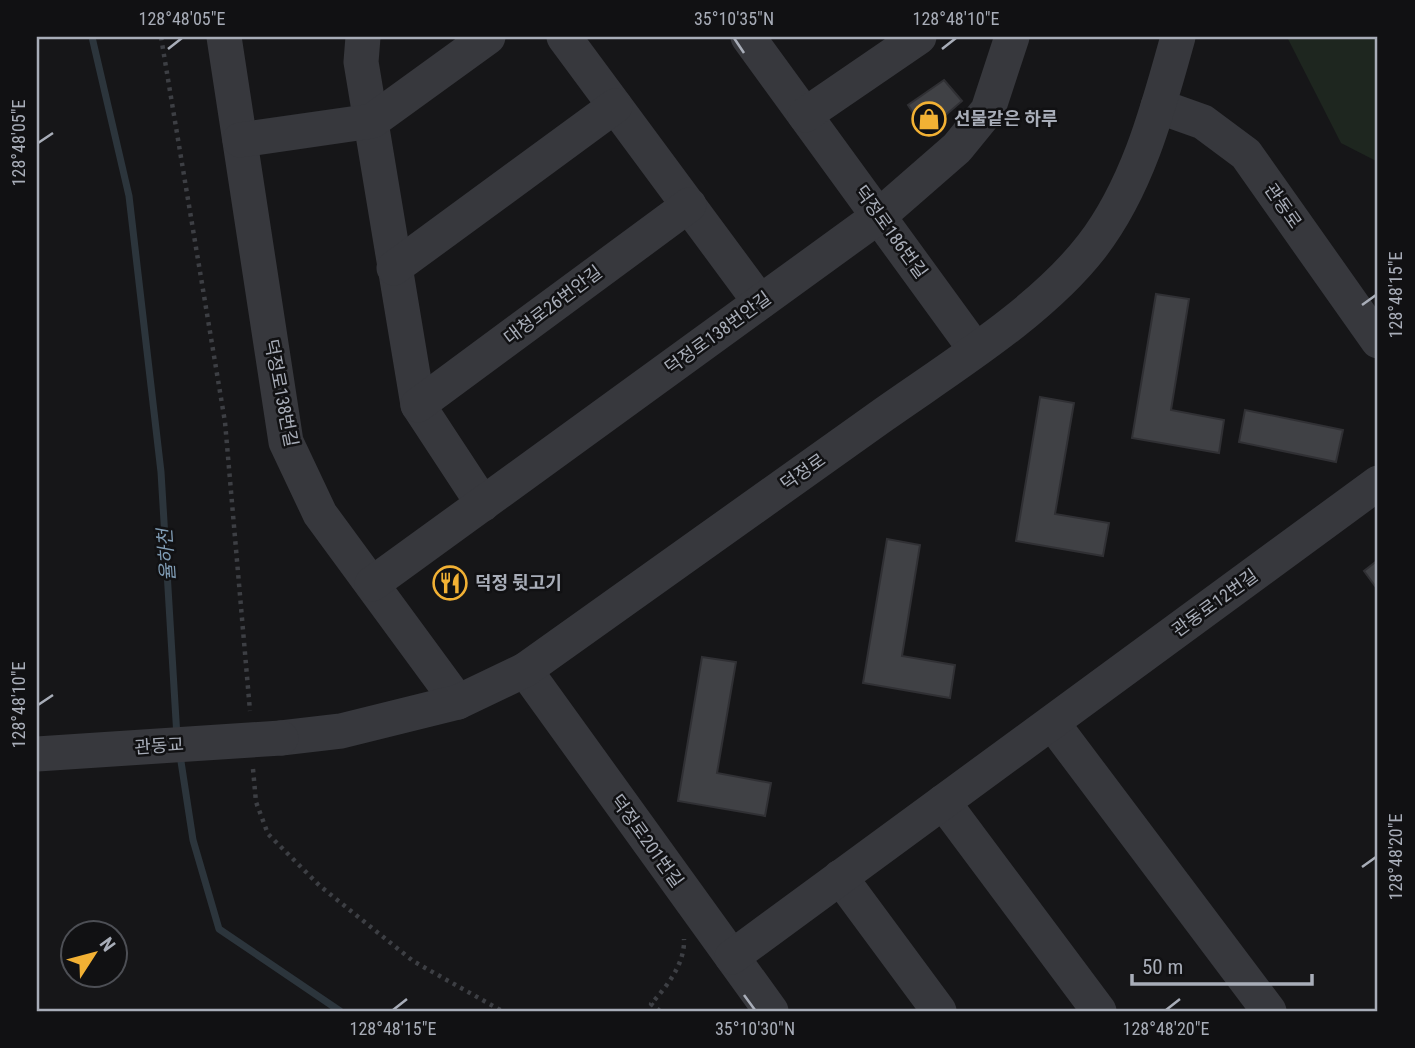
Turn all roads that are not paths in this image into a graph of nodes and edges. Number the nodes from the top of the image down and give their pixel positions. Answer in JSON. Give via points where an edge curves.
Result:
{"nodes":[{"id":1,"x":224,"y":37,"type":"edge"},
{"id":2,"x":363,"y":37,"type":"edge"},
{"id":3,"x":488,"y":37,"type":"edge"},
{"id":4,"x":564,"y":37,"type":"edge"},
{"id":5,"x":748,"y":37,"type":"edge"},
{"id":6,"x":919,"y":37,"type":"edge"},
{"id":7,"x":1012,"y":37,"type":"edge"},
{"id":8,"x":1178,"y":37,"type":"edge"},
{"id":9,"x":615,"y":106,"type":"junction"},
{"id":10,"x":1158,"y":106,"type":"junction"},
{"id":11,"x":806,"y":115,"type":"junction"},
{"id":12,"x":372,"y":121,"type":"junction"},
{"id":13,"x":240,"y":140,"type":"junction"},
{"id":14,"x":689,"y":205,"type":"junction"},
{"id":15,"x":879,"y":216,"type":"junction"},
{"id":16,"x":394,"y":268,"type":"junction"},
{"id":17,"x":760,"y":302,"type":"junction"},
{"id":18,"x":1378,"y":341,"type":"edge"},
{"id":19,"x":975,"y":349,"type":"junction"},
{"id":20,"x":418,"y":405,"type":"junction"},
{"id":21,"x":1378,"y":483,"type":"edge"},
{"id":22,"x":483,"y":504,"type":"junction"},
{"id":23,"x":372,"y":584,"type":"junction"},
{"id":24,"x":525,"y":670,"type":"junction"},
{"id":25,"x":458,"y":702,"type":"junction"},
{"id":26,"x":1053,"y":724,"type":"junction"},
{"id":27,"x":281,"y":738,"type":"joint"},
{"id":28,"x":37,"y":754,"type":"edge"},
{"id":29,"x":943,"y":802,"type":"junction"},
{"id":30,"x":840,"y":877,"type":"junction"},
{"id":31,"x":732,"y":957,"type":"junction"},
{"id":32,"x":771,"y":1011,"type":"edge"},
{"id":33,"x":939,"y":1011,"type":"edge"},
{"id":34,"x":1099,"y":1011,"type":"edge"},
{"id":35,"x":1269,"y":1011,"type":"edge"}],
"edges":[{"from":1,"to":13,"type":"street","name":"덕정로138번길"},
{"from":2,"to":12,"type":"street","via":[[361,62]]},
{"from":3,"to":12,"type":"street"},
{"from":4,"to":9,"type":"street"},
{"from":5,"to":11,"type":"street","name":"덕정로186번길"},
{"from":6,"to":11,"type":"street"},
{"from":7,"to":15,"type":"street","name":"덕정로138번안길","via":[[988,110],[957,148]]},
{"from":8,"to":10,"type":"street","name":"덕정로"},
{"from":9,"to":14,"type":"street"},
{"from":9,"to":16,"type":"street"},
{"from":10,"to":18,"type":"street","name":"관동로","via":[[1203,122],[1246,154]]},
{"from":10,"to":19,"type":"street","name":"덕정로","via":[[1135,171],[1092,246],[1057,285]]},
{"from":11,"to":15,"type":"street","name":"덕정로186번길"},
{"from":12,"to":13,"type":"street"},
{"from":12,"to":16,"type":"street"},
{"from":13,"to":23,"type":"street","name":"덕정로138번길","via":[[286,442],[320,514]]},
{"from":14,"to":17,"type":"street"},
{"from":14,"to":20,"type":"street","name":"대청로26번안길"},
{"from":15,"to":17,"type":"street","name":"덕정로138번안길"},
{"from":15,"to":19,"type":"street","name":"덕정로186번길"},
{"from":16,"to":20,"type":"street"},
{"from":17,"to":22,"type":"street","name":"덕정로138번안길"},
{"from":19,"to":24,"type":"street","name":"덕정로"},
{"from":20,"to":22,"type":"street"},
{"from":21,"to":26,"type":"street","name":"관동로12번길"},
{"from":22,"to":23,"type":"street","name":"덕정로138번안길"},
{"from":23,"to":25,"type":"street","name":"덕정로138번길"},
{"from":24,"to":25,"type":"street","name":"덕정로"},
{"from":24,"to":31,"type":"street","name":"덕정로201번길"},
{"from":25,"to":27,"type":"street","name":"덕정로","via":[[341,731]]},
{"from":26,"to":29,"type":"street","name":"관동로12번길"},
{"from":26,"to":35,"type":"street"},
{"from":27,"to":28,"type":"street","name":"관동교","bridge":true},
{"from":29,"to":30,"type":"street","name":"관동로12번길"},
{"from":29,"to":34,"type":"street"},
{"from":30,"to":31,"type":"street","name":"관동로12번길"},
{"from":30,"to":33,"type":"street"},
{"from":31,"to":32,"type":"street","name":"덕정로201번길"}]}
